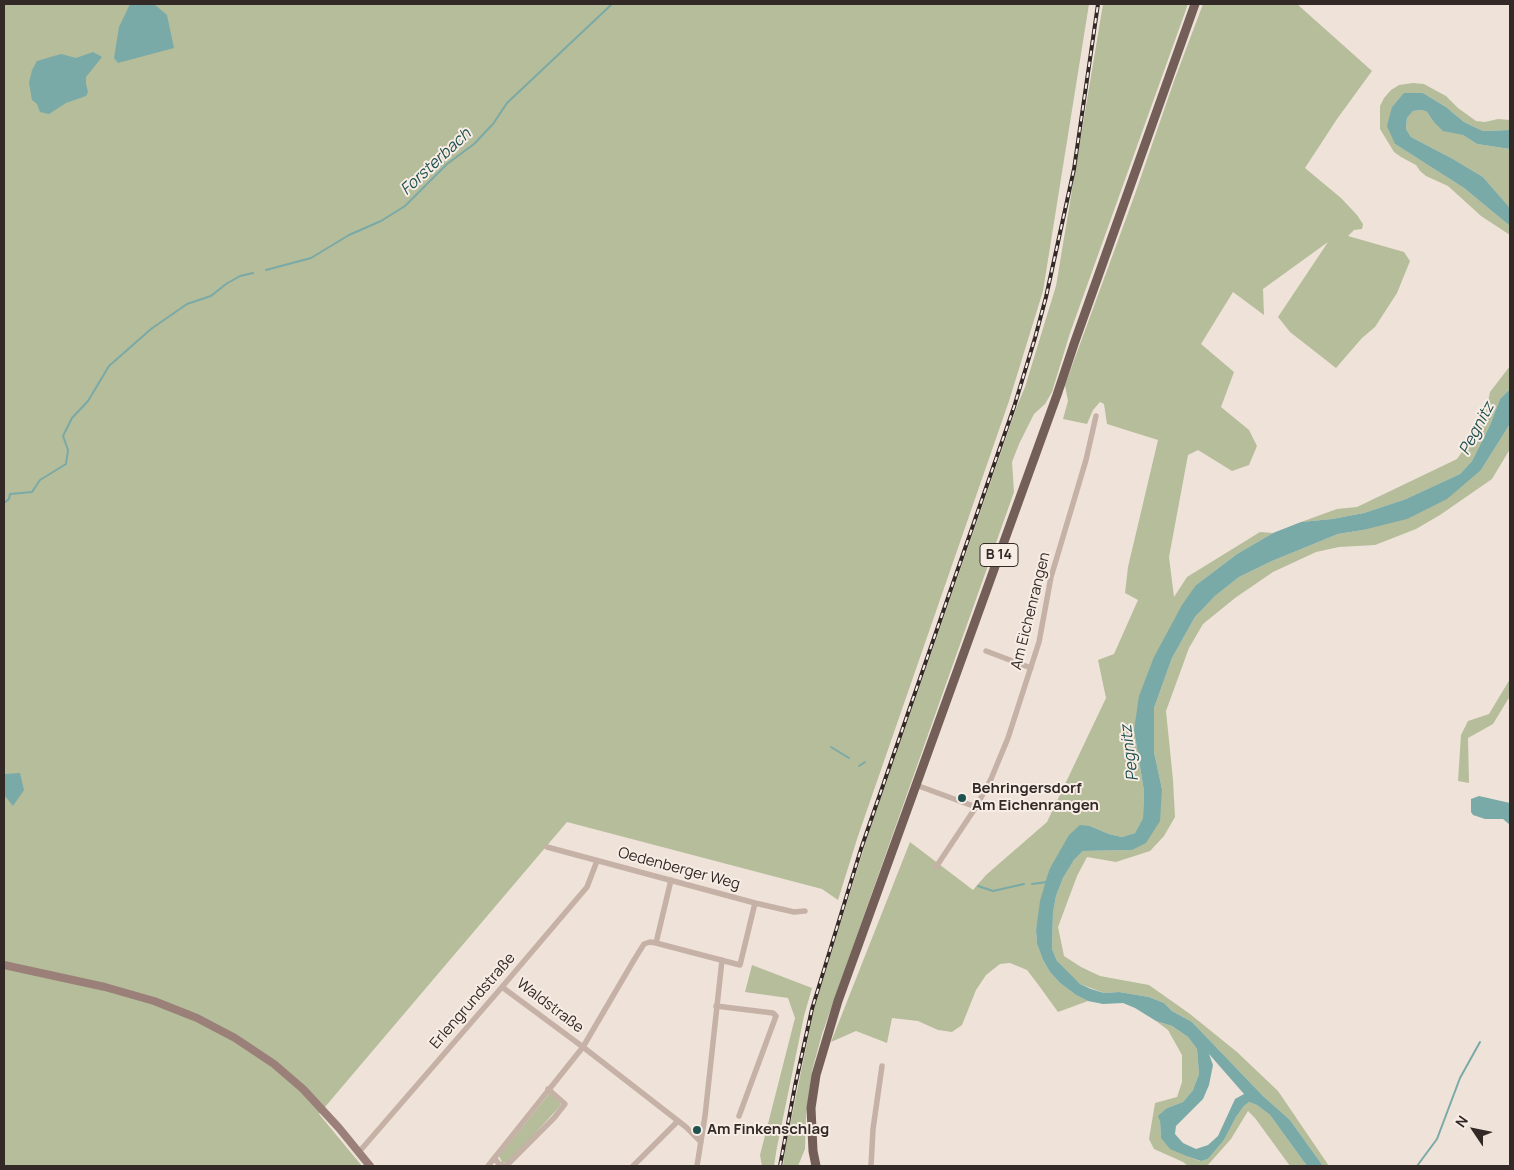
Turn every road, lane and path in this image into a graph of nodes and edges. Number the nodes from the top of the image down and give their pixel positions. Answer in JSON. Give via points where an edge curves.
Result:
{"nodes":[{"id":1,"x":1195,"y":4,"type":"edge"},
{"id":2,"x":1096,"y":416,"type":"dead end"},
{"id":3,"x":986,"y":652,"type":"dead end"},
{"id":4,"x":1031,"y":668,"type":"junction"},
{"id":5,"x":916,"y":785,"type":"junction"},
{"id":6,"x":976,"y":807,"type":"junction"},
{"id":7,"x":547,"y":847,"type":"dead end"},
{"id":8,"x":597,"y":860,"type":"junction"},
{"id":9,"x":936,"y":867,"type":"dead end"},
{"id":10,"x":671,"y":880,"type":"junction"},
{"id":11,"x":755,"y":903,"type":"junction"},
{"id":12,"x":805,"y":911,"type":"dead end"},
{"id":13,"x":656,"y":943,"type":"junction"},
{"id":14,"x":722,"y":960,"type":"junction"},
{"id":15,"x":4,"y":966,"type":"edge"},
{"id":16,"x":502,"y":987,"type":"junction"},
{"id":17,"x":716,"y":1006,"type":"junction"},
{"id":18,"x":583,"y":1046,"type":"junction"},
{"id":19,"x":882,"y":1066,"type":"dead end"},
{"id":20,"x":548,"y":1089,"type":"junction"},
{"id":21,"x":739,"y":1116,"type":"dead end"},
{"id":22,"x":678,"y":1121,"type":"junction"},
{"id":23,"x":701,"y":1142,"type":"junction"},
{"id":24,"x":359,"y":1152,"type":"junction"},
{"id":25,"x":494,"y":1158,"type":"junction"},
{"id":26,"x":370,"y":1166,"type":"edge"},
{"id":27,"x":488,"y":1166,"type":"edge"},
{"id":28,"x":633,"y":1166,"type":"edge"},
{"id":29,"x":697,"y":1166,"type":"edge"},
{"id":30,"x":816,"y":1166,"type":"edge"},
{"id":31,"x":871,"y":1166,"type":"edge"}],
"edges":[{"from":1,"to":5,"type":"main road","number":"B 14","via":[[1058,395]]},
{"from":2,"to":4,"type":"street","name":"Am Eichenrangen"},
{"from":3,"to":4,"type":"street"},
{"from":4,"to":6,"type":"street","name":"Am Eichenrangen","via":[[998,763]]},
{"from":5,"to":6,"type":"street"},
{"from":5,"to":30,"type":"main road","number":"B 14","via":[[838,1001],[816,1075],[811,1108]]},
{"from":6,"to":9,"type":"street","name":"Am Eichenrangen"},
{"from":7,"to":8,"type":"street","name":"Oedenberger Weg"},
{"from":8,"to":10,"type":"street","name":"Oedenberger Weg"},
{"from":8,"to":16,"type":"street","name":"Erlengrundstraße","via":[[587,887]]},
{"from":10,"to":11,"type":"street","name":"Oedenberger Weg"},
{"from":10,"to":13,"type":"street"},
{"from":11,"to":12,"type":"street","name":"Oedenberger Weg","via":[[794,912]]},
{"from":11,"to":14,"type":"street","via":[[740,966]]},
{"from":13,"to":14,"type":"street"},
{"from":13,"to":18,"type":"street","via":[[644,944]]},
{"from":14,"to":17,"type":"street"},
{"from":15,"to":24,"type":"street","via":[[127,993],[197,1018],[235,1038],[291,1078]]},
{"from":16,"to":18,"type":"street","name":"Waldstraße"},
{"from":16,"to":24,"type":"street","name":"Erlengrundstraße"},
{"from":17,"to":21,"type":"street","via":[[776,1016]]},
{"from":17,"to":23,"type":"street"},
{"from":18,"to":20,"type":"street"},
{"from":18,"to":22,"type":"street"},
{"from":19,"to":31,"type":"street"},
{"from":20,"to":25,"type":"street"},
{"from":20,"to":25,"type":"street","via":[[565,1104],[506,1166],[498,1164]]},
{"from":22,"to":23,"type":"street"},
{"from":22,"to":28,"type":"street"},
{"from":23,"to":29,"type":"street"},
{"from":24,"to":26,"type":"street"},
{"from":25,"to":27,"type":"street"}]}
